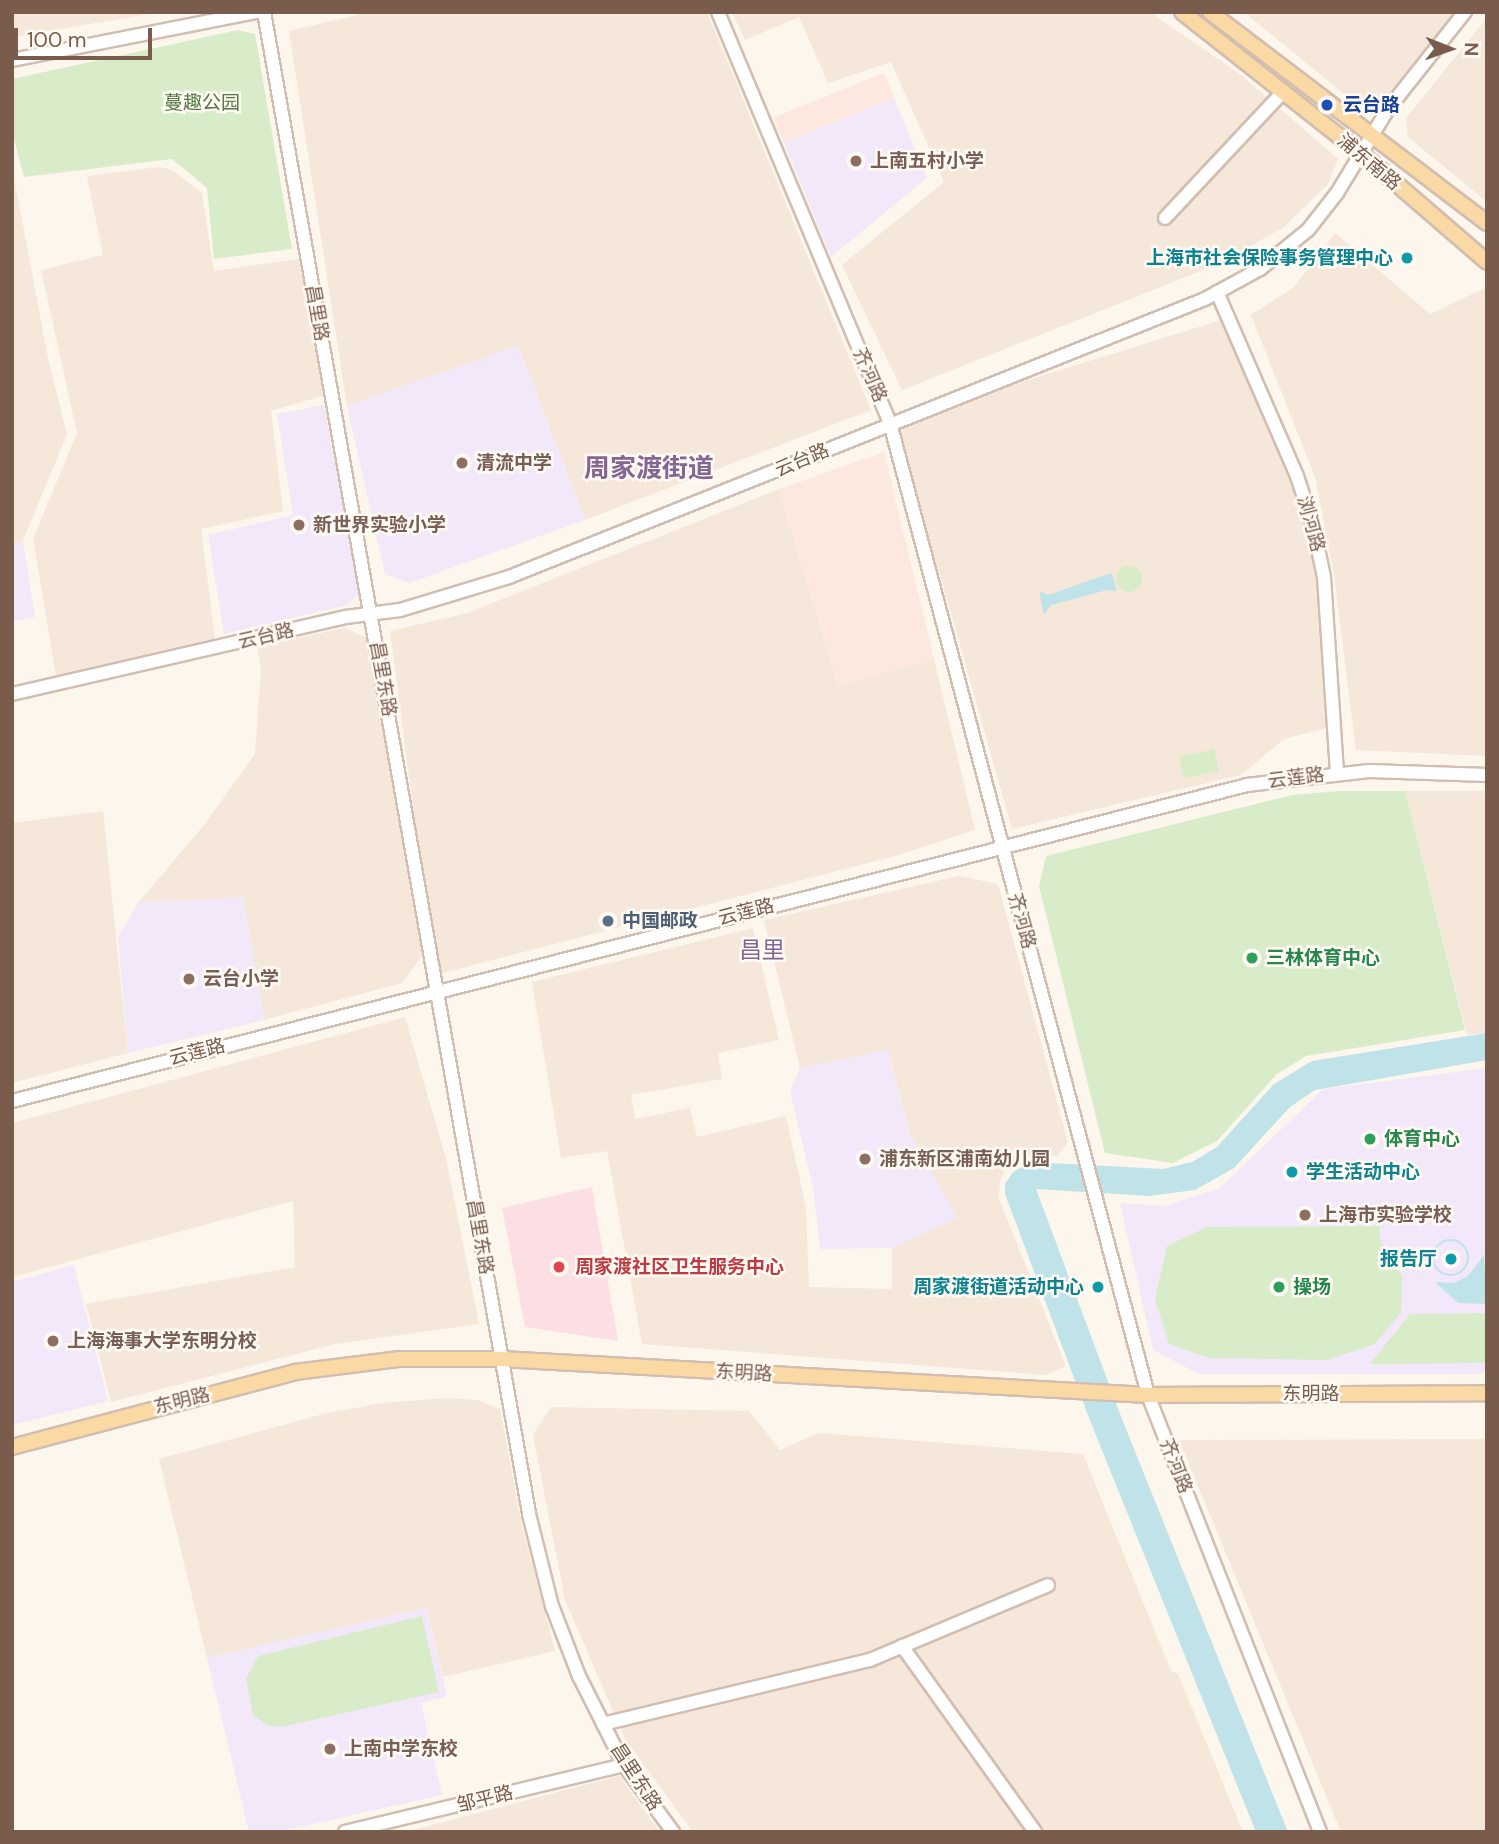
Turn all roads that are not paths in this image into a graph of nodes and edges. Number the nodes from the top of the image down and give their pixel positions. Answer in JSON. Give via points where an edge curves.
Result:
{"nodes":[{"id":1,"x":257,"y":12,"type":"edge"},
{"id":2,"x":264,"y":12,"type":"edge"},
{"id":3,"x":718,"y":12,"type":"edge"},
{"id":4,"x":1182,"y":12,"type":"edge"},
{"id":5,"x":1210,"y":12,"type":"edge"},
{"id":6,"x":1465,"y":12,"type":"edge"},
{"id":7,"x":12,"y":60,"type":"edge"},
{"id":8,"x":1283,"y":92,"type":"junction"},
{"id":9,"x":1373,"y":133,"type":"junction"},
{"id":10,"x":1362,"y":155,"type":"junction"},
{"id":11,"x":1165,"y":218,"type":"dead end"},
{"id":12,"x":1487,"y":223,"type":"edge"},
{"id":13,"x":1487,"y":262,"type":"edge"},
{"id":14,"x":1217,"y":292,"type":"junction"},
{"id":15,"x":890,"y":424,"type":"junction"},
{"id":16,"x":371,"y":614,"type":"junction"},
{"id":17,"x":12,"y":694,"type":"edge"},
{"id":18,"x":1337,"y":773,"type":"junction"},
{"id":19,"x":1487,"y":775,"type":"edge"},
{"id":20,"x":1001,"y":845,"type":"junction"},
{"id":21,"x":438,"y":992,"type":"junction"},
{"id":22,"x":12,"y":1101,"type":"edge"},
{"id":23,"x":501,"y":1359,"type":"junction"},
{"id":24,"x":1487,"y":1393,"type":"edge"},
{"id":25,"x":1148,"y":1395,"type":"junction"},
{"id":26,"x":12,"y":1447,"type":"edge"},
{"id":27,"x":1048,"y":1585,"type":"dead end"},
{"id":28,"x":902,"y":1646,"type":"junction"},
{"id":29,"x":603,"y":1724,"type":"junction"},
{"id":30,"x":624,"y":1765,"type":"junction"},
{"id":31,"x":345,"y":1832,"type":"edge"},
{"id":32,"x":673,"y":1832,"type":"edge"},
{"id":33,"x":1035,"y":1832,"type":"edge"},
{"id":34,"x":1320,"y":1832,"type":"edge"}],
"edges":[{"from":1,"to":7,"type":"street"},
{"from":2,"to":16,"type":"street","name":"昌里路"},
{"from":3,"to":15,"type":"street","name":"齐河路"},
{"from":4,"to":8,"type":"main road","name":"浦东南路"},
{"from":5,"to":9,"type":"main road","name":"浦东南路"},
{"from":6,"to":9,"type":"street","name":"云台路"},
{"from":8,"to":10,"type":"main road","name":"浦东南路"},
{"from":8,"to":11,"type":"street"},
{"from":9,"to":10,"type":"street","name":"云台路"},
{"from":9,"to":12,"type":"main road","name":"浦东南路"},
{"from":10,"to":13,"type":"main road","name":"浦东南路"},
{"from":10,"to":14,"type":"street","name":"云台路","via":[[1328,206],[1297,241],[1260,269]]},
{"from":14,"to":15,"type":"street","name":"云台路"},
{"from":14,"to":18,"type":"street","name":"浏河路","via":[[1297,476],[1313,526],[1324,577]]},
{"from":15,"to":16,"type":"street","name":"云台路","via":[[509,577],[400,610]]},
{"from":15,"to":20,"type":"street","name":"齐河路"},
{"from":16,"to":17,"type":"street","name":"云台路"},
{"from":16,"to":21,"type":"street","name":"昌里东路"},
{"from":18,"to":19,"type":"street","name":"云莲路"},
{"from":18,"to":20,"type":"street","name":"云莲路","via":[[1247,785]]},
{"from":20,"to":21,"type":"street","name":"云莲路"},
{"from":20,"to":25,"type":"street","name":"齐河路"},
{"from":21,"to":22,"type":"street","name":"云莲路"},
{"from":21,"to":23,"type":"street","name":"昌里东路"},
{"from":23,"to":25,"type":"main road","name":"东明路"},
{"from":23,"to":26,"type":"main road","name":"东明路","via":[[400,1359],[322,1367]]},
{"from":23,"to":29,"type":"street","name":"昌里东路","via":[[529,1514],[552,1606]]},
{"from":24,"to":25,"type":"main road","name":"东明路"},
{"from":25,"to":34,"type":"street","name":"齐河路"},
{"from":27,"to":28,"type":"street"},
{"from":28,"to":29,"type":"street","via":[[870,1660]]},
{"from":28,"to":33,"type":"street"},
{"from":29,"to":30,"type":"street","name":"昌里东路"},
{"from":30,"to":31,"type":"street","name":"邹平路"},
{"from":30,"to":32,"type":"street","name":"昌里东路"}]}
